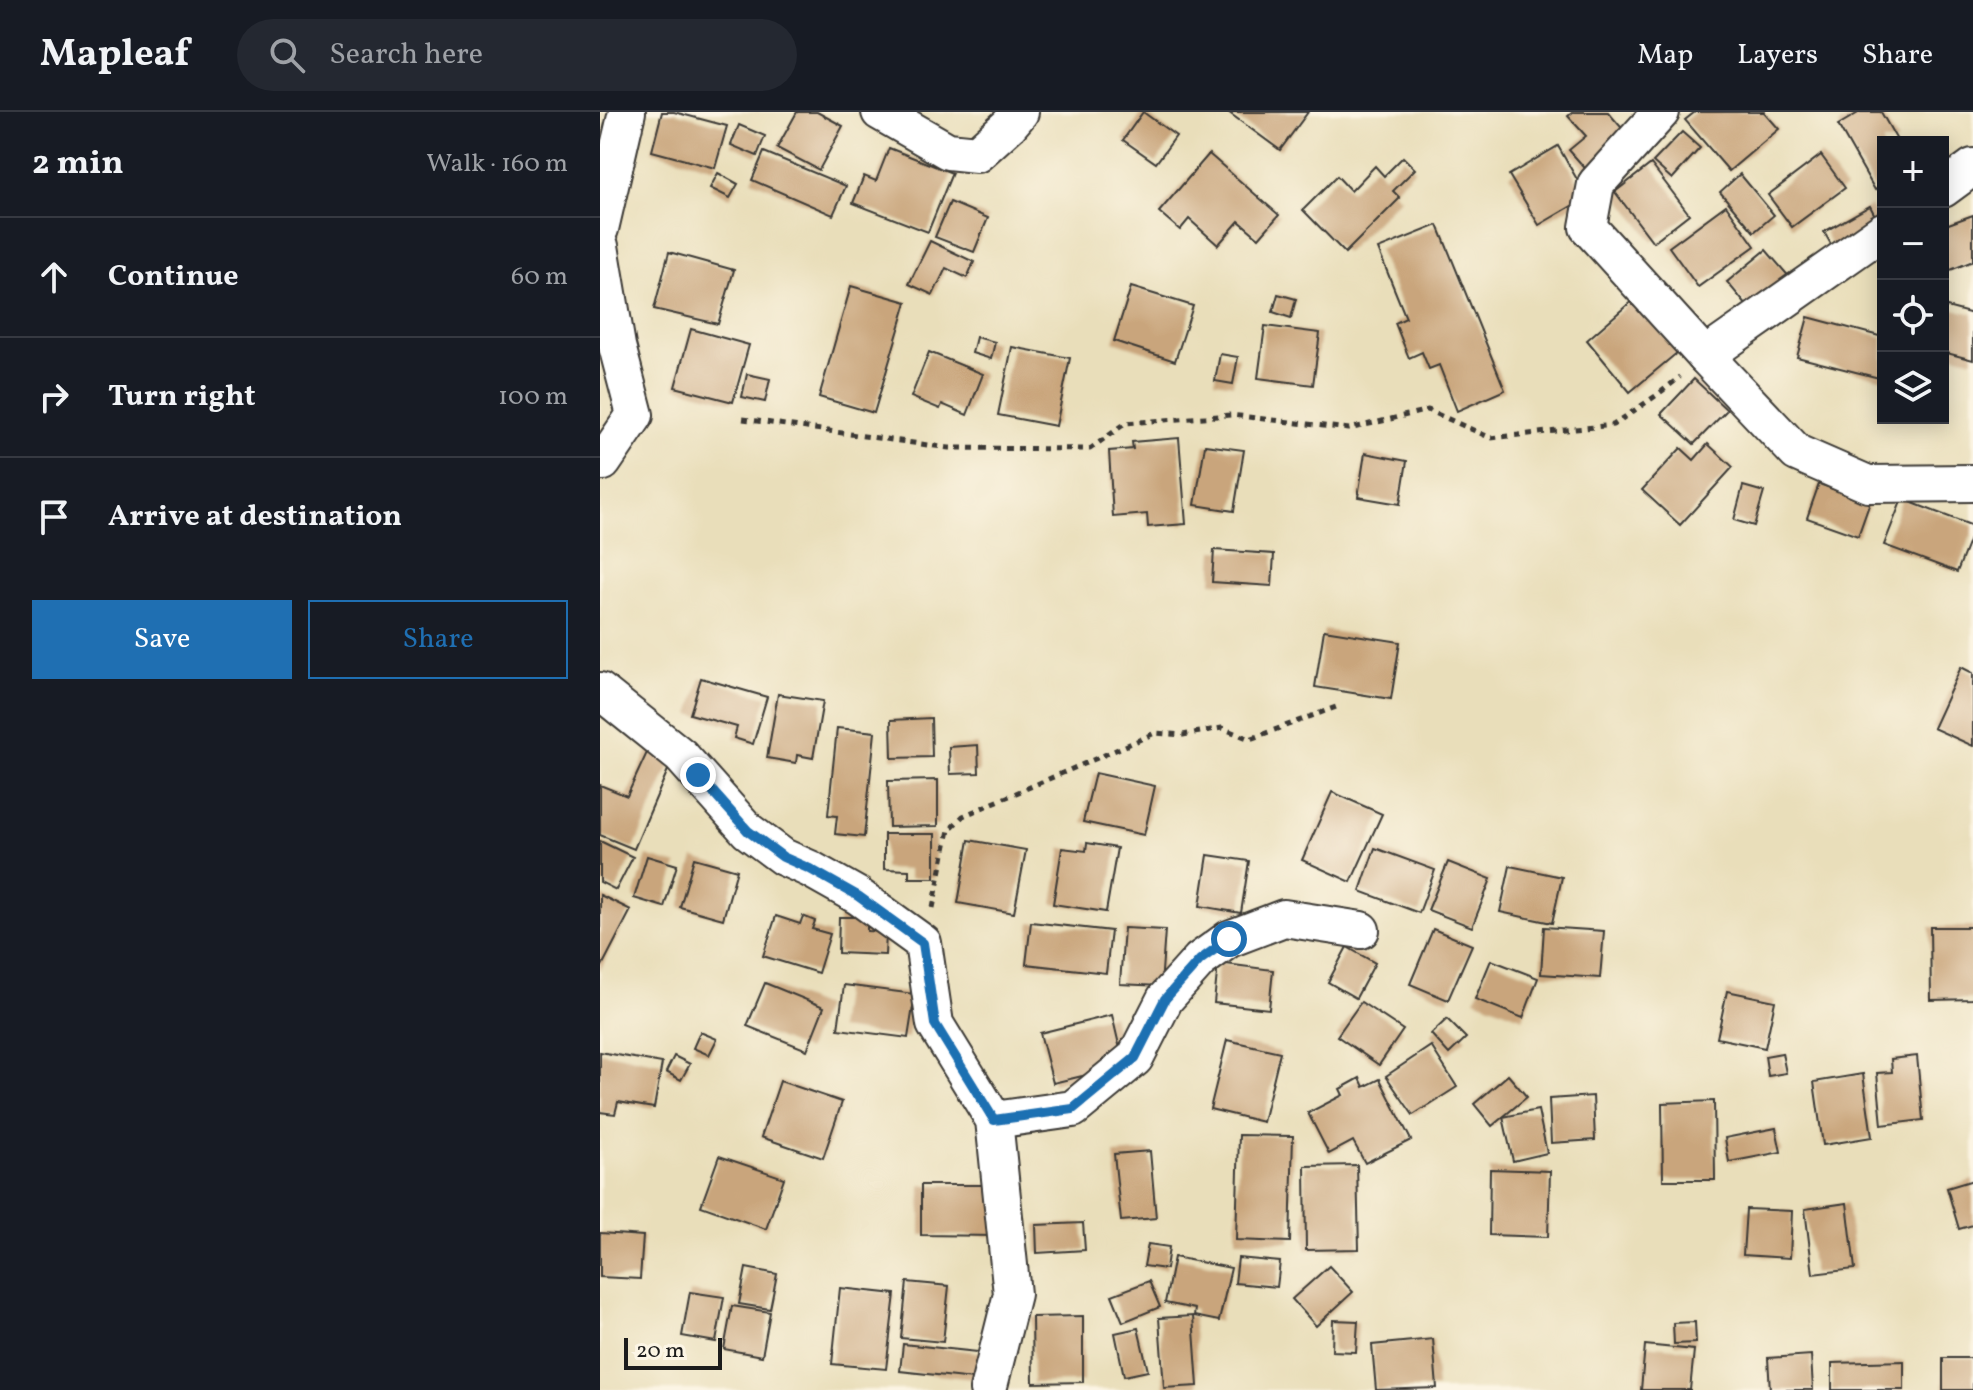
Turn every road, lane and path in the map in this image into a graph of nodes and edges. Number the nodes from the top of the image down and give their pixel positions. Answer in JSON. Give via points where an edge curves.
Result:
{"nodes":[{"id":1,"x":627,"y":112,"type":"edge"},
{"id":2,"x":880,"y":112,"type":"edge"},
{"id":3,"x":1020,"y":112,"type":"edge"},
{"id":4,"x":1661,"y":112,"type":"edge"},
{"id":5,"x":1973,"y":167,"type":"edge"},
{"id":6,"x":1949,"y":185,"type":"edge"},
{"id":7,"x":600,"y":229,"type":"edge"},
{"id":8,"x":1877,"y":235,"type":"edge"},
{"id":9,"x":600,"y":246,"type":"edge"},
{"id":10,"x":1705,"y":356,"type":"junction"},
{"id":11,"x":743,"y":419,"type":"dead end"},
{"id":12,"x":600,"y":462,"type":"edge"},
{"id":13,"x":1973,"y":483,"type":"edge"},
{"id":14,"x":600,"y":691,"type":"edge"},
{"id":15,"x":1336,"y":707,"type":"dead end"},
{"id":16,"x":1361,"y":930,"type":"dead end"},
{"id":17,"x":923,"y":943,"type":"junction"},
{"id":18,"x":994,"y":1120,"type":"junction"},
{"id":19,"x":988,"y":1390,"type":"edge"}],
"edges":[{"from":1,"to":7,"type":"street"},
{"from":2,"to":3,"type":"street","via":[[948,151],[977,154]]},
{"from":4,"to":10,"type":"street","via":[[1596,184],[1588,227]]},
{"from":5,"to":6,"type":"street"},
{"from":8,"to":10,"type":"street"},
{"from":9,"to":12,"type":"street","via":[[635,415]]},
{"from":10,"to":11,"type":"path","via":[[1613,425],[1491,438],[1428,410],[1349,429],[1231,415],[1126,423],[1090,449],[949,448]]},
{"from":10,"to":13,"type":"street","via":[[1797,453],[1868,484]]},
{"from":14,"to":17,"type":"street","via":[[681,756],[759,840],[858,896]]},
{"from":15,"to":17,"type":"path","via":[[1250,739],[1222,728],[1183,735],[1155,733],[963,816],[949,830]]},
{"from":16,"to":18,"type":"street","via":[[1284,918],[1229,939],[1200,960],[1165,999],[1135,1058],[1073,1109]]},
{"from":17,"to":18,"type":"street","via":[[935,1024]]},
{"from":18,"to":19,"type":"street","via":[[1012,1294]]}]}
